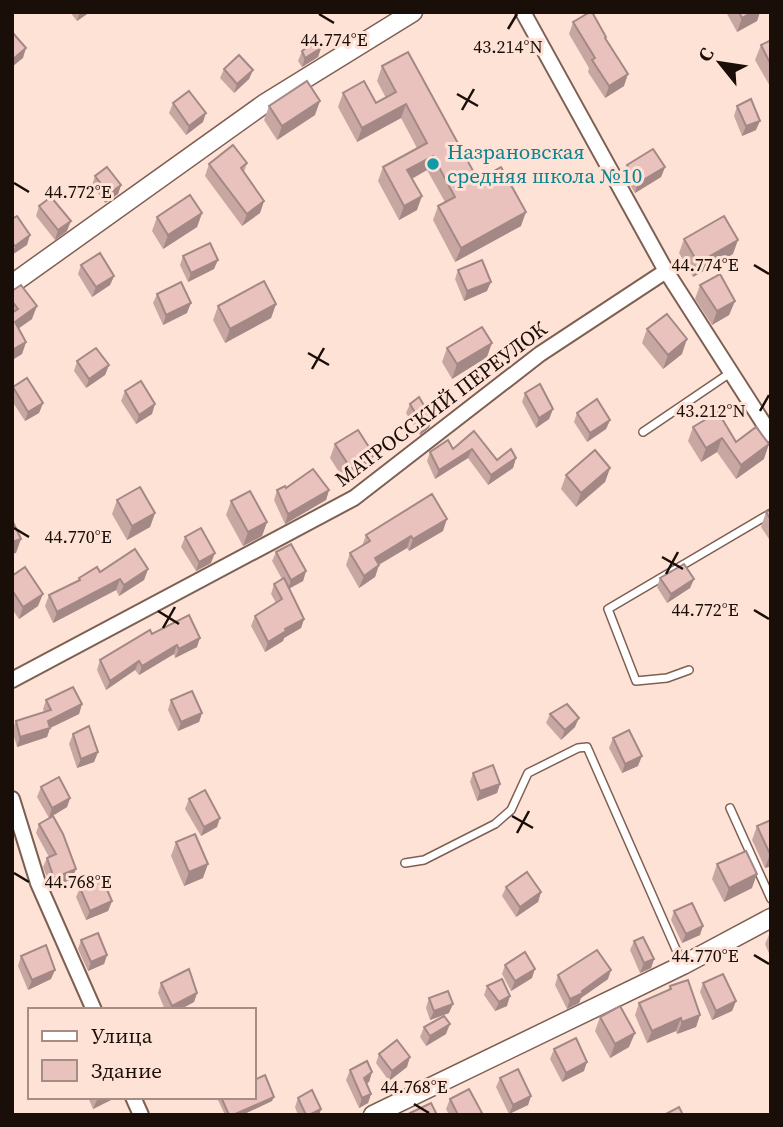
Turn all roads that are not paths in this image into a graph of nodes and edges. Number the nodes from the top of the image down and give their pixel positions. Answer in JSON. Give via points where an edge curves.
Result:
{"nodes":[{"id":1,"x":413,"y":12,"type":"edge"},
{"id":2,"x":523,"y":12,"type":"edge"},
{"id":3,"x":666,"y":271,"type":"junction"},
{"id":4,"x":12,"y":284,"type":"edge"},
{"id":5,"x":730,"y":373,"type":"junction"},
{"id":6,"x":643,"y":432,"type":"dead end"},
{"id":7,"x":771,"y":435,"type":"edge"},
{"id":8,"x":771,"y":513,"type":"edge"},
{"id":9,"x":689,"y":670,"type":"dead end"},
{"id":10,"x":12,"y":680,"type":"edge"},
{"id":11,"x":12,"y":799,"type":"edge"},
{"id":12,"x":730,"y":808,"type":"dead end"},
{"id":13,"x":405,"y":863,"type":"dead end"},
{"id":14,"x":771,"y":900,"type":"edge"},
{"id":15,"x":771,"y":918,"type":"edge"},
{"id":16,"x":683,"y":965,"type":"junction"},
{"id":17,"x":93,"y":1008,"type":"edge"},
{"id":18,"x":134,"y":1099,"type":"edge"},
{"id":19,"x":141,"y":1115,"type":"edge"},
{"id":20,"x":373,"y":1115,"type":"edge"}],
"edges":[{"from":1,"to":4,"type":"street","via":[[264,104]]},
{"from":2,"to":3,"type":"street"},
{"from":3,"to":5,"type":"street"},
{"from":3,"to":10,"type":"street","name":"МАТРОССКИЙ ПЕРЕУЛОК","via":[[540,354],[354,498]]},
{"from":5,"to":6,"type":"lane"},
{"from":5,"to":7,"type":"street"},
{"from":8,"to":9,"type":"lane","via":[[607,609],[636,681]]},
{"from":11,"to":17,"type":"street","via":[[38,883]]},
{"from":12,"to":14,"type":"lane"},
{"from":13,"to":16,"type":"lane","via":[[424,860],[495,824],[511,810],[528,774],[587,747]]},
{"from":15,"to":16,"type":"street"},
{"from":16,"to":20,"type":"street"},
{"from":18,"to":19,"type":"street"}]}
